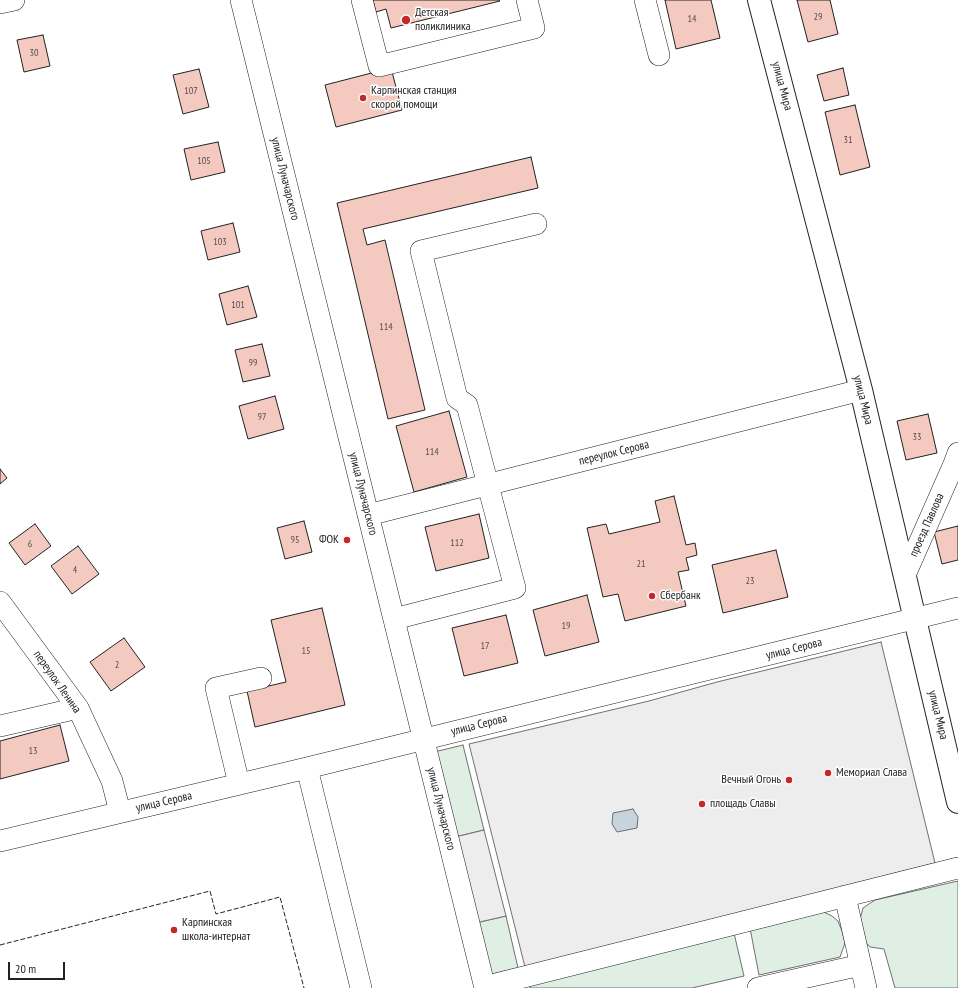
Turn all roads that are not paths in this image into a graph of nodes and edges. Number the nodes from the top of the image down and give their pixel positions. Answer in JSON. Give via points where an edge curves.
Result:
{"nodes":[{"id":1,"x":14,"y":0,"type":"edge"},
{"id":2,"x":241,"y":0,"type":"edge"},
{"id":3,"x":362,"y":0,"type":"edge"},
{"id":4,"x":527,"y":0,"type":"edge"},
{"id":5,"x":645,"y":0,"type":"edge"},
{"id":6,"x":759,"y":0,"type":"edge"},
{"id":7,"x":0,"y":4,"type":"edge"},
{"id":8,"x":659,"y":55,"type":"dead end"},
{"id":9,"x":536,"y":224,"type":"dead end"},
{"id":10,"x":861,"y":390,"type":"junction"},
{"id":11,"x":958,"y":453,"type":"edge"},
{"id":12,"x":488,"y":485,"type":"junction"},
{"id":13,"x":368,"y":515,"type":"junction"},
{"id":14,"x":905,"y":575,"type":"junction"},
{"id":15,"x":0,"y":602,"type":"edge"},
{"id":16,"x":958,"y":608,"type":"edge"},
{"id":17,"x":394,"y":619,"type":"junction"},
{"id":18,"x":914,"y":619,"type":"junction"},
{"id":19,"x":261,"y":678,"type":"dead end"},
{"id":20,"x":78,"y":708,"type":"junction"},
{"id":21,"x":0,"y":726,"type":"edge"},
{"id":22,"x":423,"y":739,"type":"junction"},
{"id":23,"x":306,"y":768,"type":"junction"},
{"id":24,"x":240,"y":784,"type":"junction"},
{"id":25,"x":958,"y":802,"type":"edge"},
{"id":26,"x":120,"y":812,"type":"junction"},
{"id":27,"x":0,"y":841,"type":"edge"},
{"id":28,"x":958,"y":868,"type":"edge"},
{"id":29,"x":845,"y":896,"type":"junction"},
{"id":30,"x":860,"y":964,"type":"junction"},
{"id":31,"x":484,"y":987,"type":"edge"},
{"id":32,"x":362,"y":988,"type":"edge"},
{"id":33,"x":758,"y":988,"type":"edge"},
{"id":34,"x":866,"y":988,"type":"edge"}],
"edges":[{"from":1,"to":7,"type":"street"},
{"from":2,"to":13,"type":"street","name":"улица Луначарского"},
{"from":3,"to":4,"type":"street","via":[[379,66],[534,28]]},
{"from":5,"to":8,"type":"street"},
{"from":6,"to":10,"type":"main road","name":"улица Мира"},
{"from":9,"to":12,"type":"street","via":[[421,251],[457,398],[467,405]]},
{"from":10,"to":12,"type":"street","name":"переулок Серова"},
{"from":10,"to":14,"type":"main road","name":"улица Мира"},
{"from":11,"to":14,"type":"street","name":"проезд Павлова"},
{"from":12,"to":13,"type":"street","name":"переулок Серова"},
{"from":12,"to":17,"type":"street","via":[[515,588]]},
{"from":13,"to":17,"type":"street","name":"улица Луначарского"},
{"from":14,"to":18,"type":"main road","name":"улица Мира"},
{"from":15,"to":20,"type":"street","name":"переулок Ленина"},
{"from":16,"to":18,"type":"street","name":"улица Серова"},
{"from":17,"to":22,"type":"street","name":"улица Луначарского"},
{"from":18,"to":22,"type":"street","name":"улица Серова"},
{"from":18,"to":25,"type":"main road","name":"улица Мира"},
{"from":19,"to":24,"type":"street","via":[[216,688]]},
{"from":20,"to":21,"type":"street"},
{"from":20,"to":26,"type":"street","name":"переулок Ленина","via":[[112,781]]},
{"from":22,"to":23,"type":"street","name":"улица Серова"},
{"from":22,"to":31,"type":"street","name":"улица Луначарского"},
{"from":23,"to":24,"type":"street","name":"улица Серова"},
{"from":23,"to":32,"type":"street"},
{"from":24,"to":26,"type":"street","name":"улица Серова"},
{"from":26,"to":27,"type":"street","name":"улица Серова"},
{"from":28,"to":29,"type":"street"},
{"from":29,"to":30,"type":"street"},
{"from":29,"to":31,"type":"street"},
{"from":30,"to":33,"type":"street"},
{"from":30,"to":34,"type":"street"}]}
